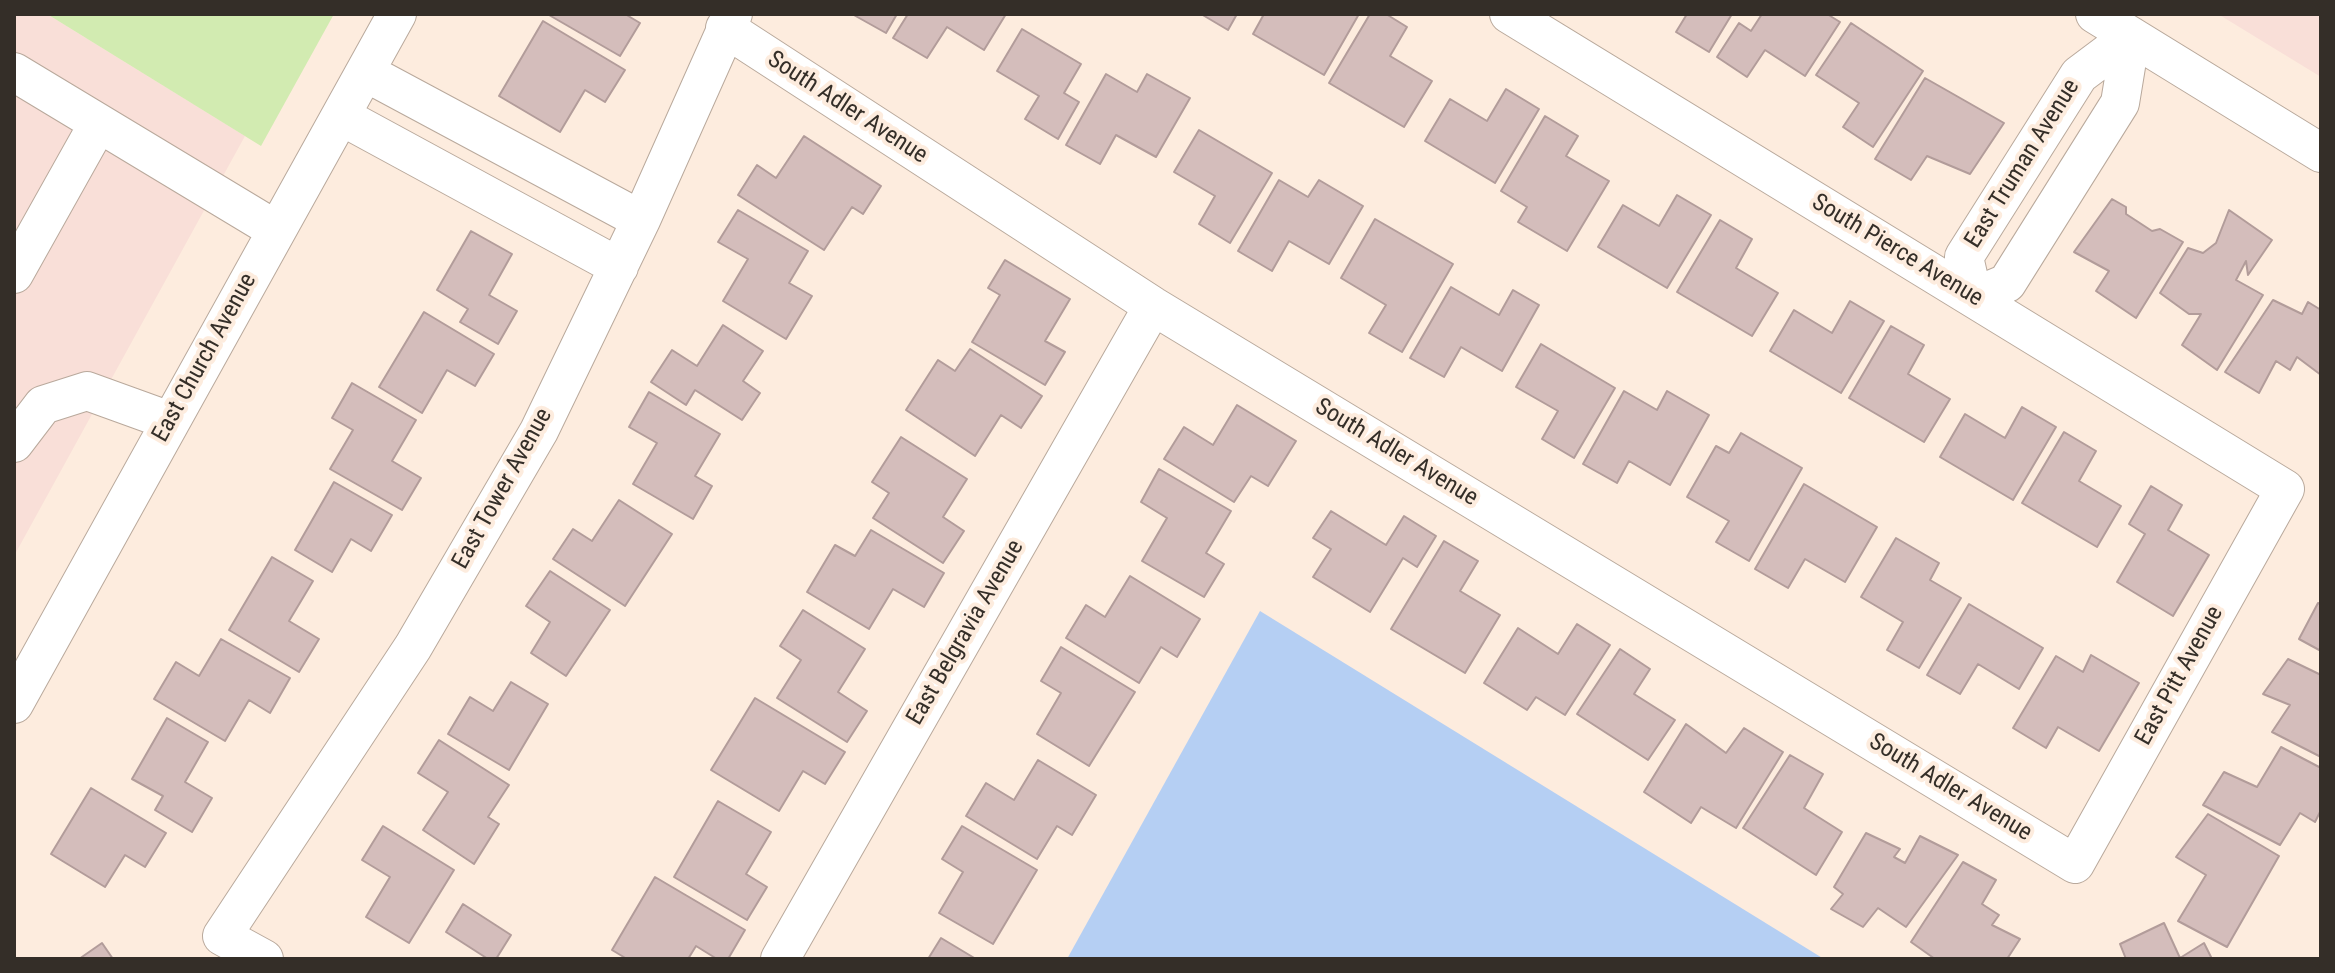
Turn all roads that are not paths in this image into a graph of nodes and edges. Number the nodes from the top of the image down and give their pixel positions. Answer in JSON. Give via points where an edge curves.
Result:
{"nodes":[{"id":1,"x":397,"y":14,"type":"edge"},
{"id":2,"x":1509,"y":14,"type":"edge"},
{"id":3,"x":2095,"y":14,"type":"edge"},
{"id":4,"x":729,"y":21,"type":"edge"},
{"id":5,"x":2131,"y":36,"type":"junction"},
{"id":6,"x":14,"y":72,"type":"edge"},
{"id":7,"x":365,"y":72,"type":"junction"},
{"id":8,"x":341,"y":116,"type":"junction"},
{"id":9,"x":98,"y":124,"type":"junction"},
{"id":10,"x":2321,"y":153,"type":"edge"},
{"id":11,"x":641,"y":220,"type":"junction"},
{"id":12,"x":276,"y":230,"type":"junction"},
{"id":13,"x":619,"y":267,"type":"junction"},
{"id":14,"x":14,"y":274,"type":"edge"},
{"id":15,"x":1973,"y":297,"type":"junction"},
{"id":16,"x":1153,"y":306,"type":"junction"},
{"id":17,"x":170,"y":421,"type":"junction"},
{"id":18,"x":14,"y":443,"type":"edge"},
{"id":19,"x":2285,"y":489,"type":"joint"},
{"id":20,"x":14,"y":704,"type":"edge"},
{"id":21,"x":2075,"y":864,"type":"joint"},
{"id":22,"x":264,"y":959,"type":"edge"},
{"id":23,"x":780,"y":959,"type":"edge"}],
"edges":[{"from":1,"to":7,"type":"street","name":"East Church Avenue"},
{"from":2,"to":15,"type":"street","name":"South Pierce Avenue"},
{"from":3,"to":5,"type":"street"},
{"from":4,"to":11,"type":"street","name":"East Tower Avenue"},
{"from":4,"to":16,"type":"street","name":"South Adler Avenue"},
{"from":5,"to":10,"type":"street"},
{"from":5,"to":15,"type":"street","name":"East Truman Avenue","via":[[2120,103],[2007,283]]},
{"from":5,"to":15,"type":"street","name":"East Truman Avenue","via":[[2079,75],[1964,257]]},
{"from":6,"to":9,"type":"street"},
{"from":7,"to":8,"type":"street","name":"East Church Avenue"},
{"from":7,"to":11,"type":"street"},
{"from":8,"to":12,"type":"street","name":"East Church Avenue"},
{"from":8,"to":13,"type":"street"},
{"from":9,"to":12,"type":"street"},
{"from":9,"to":14,"type":"street"},
{"from":11,"to":13,"type":"street","name":"East Tower Avenue"},
{"from":12,"to":17,"type":"street","name":"East Church Avenue"},
{"from":13,"to":22,"type":"street","name":"East Tower Avenue","via":[[539,431],[421,634],[222,936]]},
{"from":15,"to":19,"type":"street","name":"South Pierce Avenue"},
{"from":16,"to":21,"type":"street","name":"South Adler Avenue"},
{"from":16,"to":23,"type":"street","name":"East Belgravia Avenue"},
{"from":17,"to":18,"type":"street","via":[[87,391],[43,405]]},
{"from":17,"to":20,"type":"street","name":"East Church Avenue"},
{"from":19,"to":21,"type":"street","name":"East Pitt Avenue"}]}
